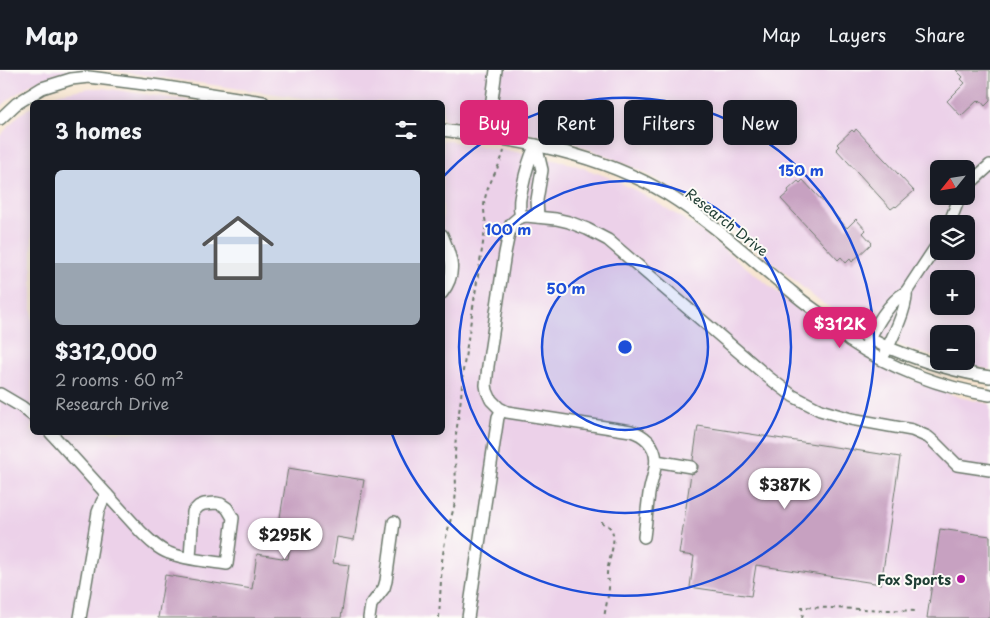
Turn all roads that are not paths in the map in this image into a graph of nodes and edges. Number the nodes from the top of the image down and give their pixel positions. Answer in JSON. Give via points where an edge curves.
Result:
{"nodes":[{"id":1,"x":496,"y":70,"type":"edge"},
{"id":2,"x":91,"y":74,"type":"edge"},
{"id":3,"x":250,"y":100,"type":"edge"},
{"id":4,"x":492,"y":100,"type":"edge"},
{"id":5,"x":0,"y":119,"type":"edge"},
{"id":6,"x":445,"y":130,"type":"edge"},
{"id":7,"x":460,"y":133,"type":"edge"},
{"id":8,"x":528,"y":144,"type":"edge"},
{"id":9,"x":536,"y":145,"type":"junction"},
{"id":10,"x":990,"y":165,"type":"edge"},
{"id":11,"x":975,"y":179,"type":"edge"},
{"id":12,"x":521,"y":217,"type":"junction"},
{"id":13,"x":538,"y":217,"type":"junction"},
{"id":14,"x":445,"y":243,"type":"edge"},
{"id":15,"x":930,"y":256,"type":"edge"},
{"id":16,"x":445,"y":288,"type":"edge"},
{"id":17,"x":906,"y":292,"type":"junction"},
{"id":18,"x":867,"y":344,"type":"junction"},
{"id":19,"x":888,"y":348,"type":"junction"},
{"id":20,"x":882,"y":360,"type":"junction"},
{"id":21,"x":990,"y":377,"type":"edge"},
{"id":22,"x":0,"y":394,"type":"edge"},
{"id":23,"x":990,"y":395,"type":"edge"},
{"id":24,"x":502,"y":410,"type":"junction"},
{"id":25,"x":30,"y":413,"type":"edge"},
{"id":26,"x":53,"y":435,"type":"edge"},
{"id":27,"x":656,"y":461,"type":"junction"},
{"id":28,"x":691,"y":467,"type":"dead end"},
{"id":29,"x":990,"y":470,"type":"edge"},
{"id":30,"x":107,"y":495,"type":"junction"},
{"id":31,"x":394,"y":522,"type":"dead end"},
{"id":32,"x":644,"y":537,"type":"dead end"},
{"id":33,"x":190,"y":558,"type":"junction"},
{"id":34,"x":80,"y":618,"type":"edge"},
{"id":35,"x":369,"y":618,"type":"edge"},
{"id":36,"x":468,"y":618,"type":"edge"}],
"edges":[{"from":1,"to":4,"type":"street"},
{"from":2,"to":3,"type":"street"},
{"from":2,"to":5,"type":"street","via":[[42,88],[16,104]]},
{"from":6,"to":7,"type":"street","name":"Research Drive"},
{"from":8,"to":9,"type":"street","name":"Research Drive"},
{"from":9,"to":12,"type":"street","via":[[527,165],[519,200]]},
{"from":9,"to":13,"type":"street","via":[[542,170]]},
{"from":9,"to":18,"type":"street","name":"Research Drive","via":[[601,163],[665,194],[710,224],[836,326],[844,336]]},
{"from":10,"to":11,"type":"street"},
{"from":12,"to":13,"type":"street"},
{"from":12,"to":24,"type":"street","via":[[510,228],[486,385],[491,400]]},
{"from":13,"to":29,"type":"street","via":[[579,225],[608,240],[793,396],[837,416],[912,430],[928,437],[957,465]]},
{"from":14,"to":16,"type":"street","via":[[452,265]]},
{"from":15,"to":17,"type":"street"},
{"from":17,"to":18,"type":"street","via":[[888,308]]},
{"from":17,"to":19,"type":"street","via":[[904,309]]},
{"from":18,"to":19,"type":"street","name":"Research Drive"},
{"from":18,"to":20,"type":"street","name":"Research Drive"},
{"from":19,"to":20,"type":"street"},
{"from":19,"to":21,"type":"street","name":"Research Drive","via":[[946,368]]},
{"from":20,"to":23,"type":"street","name":"Research Drive","via":[[948,386]]},
{"from":22,"to":25,"type":"street"},
{"from":24,"to":27,"type":"street","via":[[634,432],[652,446]]},
{"from":24,"to":36,"type":"street","via":[[498,417]]},
{"from":26,"to":30,"type":"street"},
{"from":27,"to":28,"type":"street"},
{"from":27,"to":32,"type":"street"},
{"from":30,"to":33,"type":"street","via":[[156,545],[169,553]]},
{"from":30,"to":34,"type":"street","via":[[98,512]]},
{"from":31,"to":35,"type":"street","via":[[386,581],[371,605]]},
{"from":33,"to":33,"type":"street","via":[[227,564],[233,518],[222,504],[209,502],[194,512]]}]}
